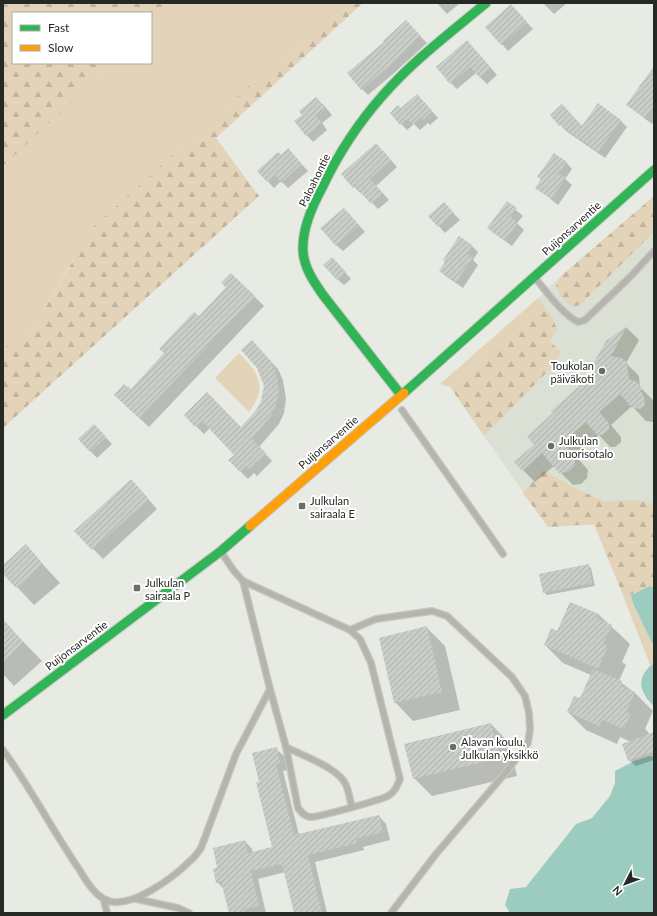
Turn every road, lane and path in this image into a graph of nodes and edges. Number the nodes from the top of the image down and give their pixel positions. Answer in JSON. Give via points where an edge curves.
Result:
{"nodes":[{"id":1,"x":486,"y":3,"type":"edge"},
{"id":2,"x":654,"y":170,"type":"edge"},
{"id":3,"x":654,"y":251,"type":"edge"},
{"id":4,"x":534,"y":276,"type":"junction"},
{"id":5,"x":401,"y":395,"type":"junction"},
{"id":6,"x":402,"y":410,"type":"dead end"},
{"id":7,"x":221,"y":551,"type":"junction"},
{"id":8,"x":503,"y":554,"type":"dead end"},
{"id":9,"x":243,"y":581,"type":"junction"},
{"id":10,"x":350,"y":630,"type":"junction"},
{"id":11,"x":270,"y":689,"type":"junction"},
{"id":12,"x":3,"y":715,"type":"edge"},
{"id":13,"x":286,"y":747,"type":"junction"},
{"id":14,"x":3,"y":750,"type":"edge"},
{"id":15,"x":352,"y":807,"type":"junction"},
{"id":16,"x":136,"y":899,"type":"junction"},
{"id":17,"x":104,"y":900,"type":"junction"},
{"id":18,"x":107,"y":913,"type":"edge"},
{"id":19,"x":189,"y":913,"type":"edge"},
{"id":20,"x":391,"y":913,"type":"edge"}],
"edges":[{"from":1,"to":5,"type":"main road","name":"Paloahontie","via":[[404,74],[357,128],[316,198],[304,237],[303,251],[306,264],[323,295]]},
{"from":2,"to":4,"type":"main road","name":"Puijonsarventie"},
{"from":3,"to":4,"type":"lane","via":[[585,320],[578,322],[564,312]]},
{"from":4,"to":5,"type":"main road","name":"Puijonsarventie"},
{"from":5,"to":7,"type":"main road","name":"Puijonsarventie"},
{"from":6,"to":8,"type":"lane"},
{"from":7,"to":9,"type":"lane"},
{"from":7,"to":12,"type":"main road","name":"Puijonsarventie"},
{"from":9,"to":10,"type":"lane"},
{"from":9,"to":11,"type":"lane"},
{"from":10,"to":15,"type":"lane","via":[[360,639],[371,663],[400,779],[396,789],[388,795]]},
{"from":10,"to":20,"type":"lane","via":[[376,619],[432,611],[447,616],[512,678],[525,696],[529,713],[528,743]]},
{"from":11,"to":13,"type":"lane"},
{"from":11,"to":16,"type":"lane","via":[[236,754],[201,848],[192,860],[160,886]]},
{"from":13,"to":15,"type":"lane","via":[[338,775],[346,784]]},
{"from":13,"to":15,"type":"lane","via":[[298,808],[302,813],[312,818]]},
{"from":14,"to":17,"type":"lane","via":[[71,857],[92,888]]},
{"from":16,"to":17,"type":"lane","via":[[116,902]]},
{"from":16,"to":19,"type":"lane","via":[[178,908]]},
{"from":17,"to":18,"type":"lane"}]}
